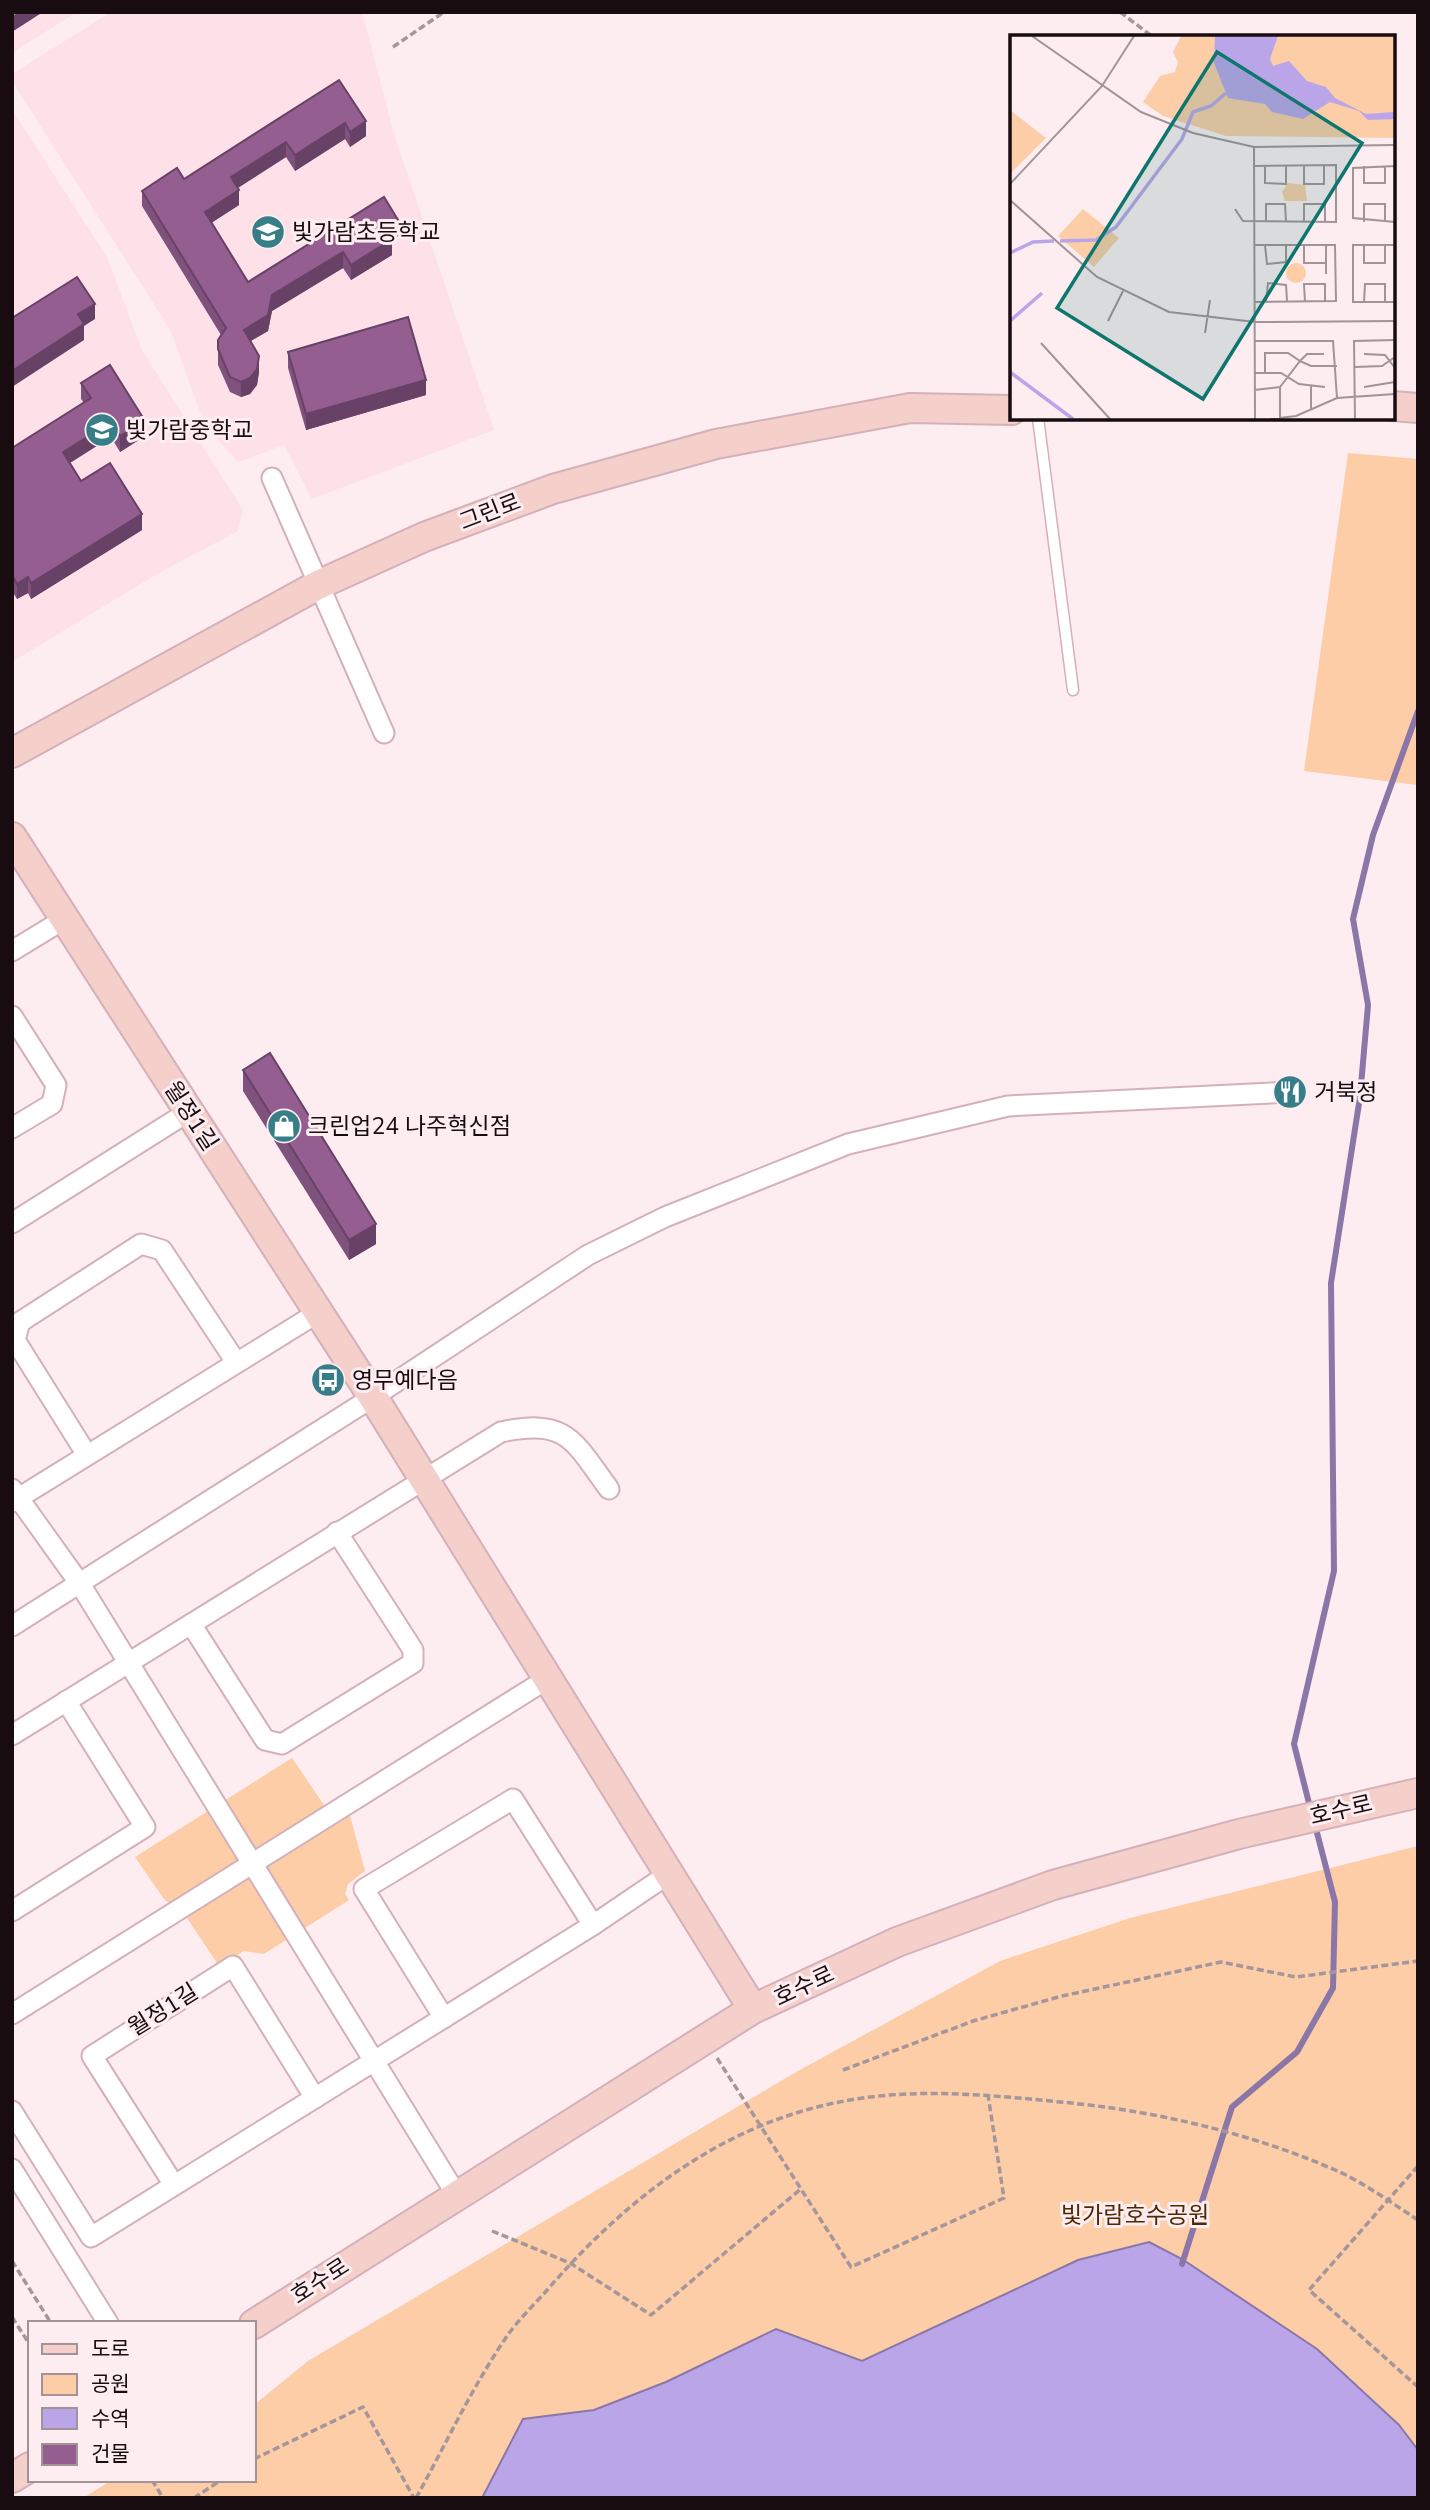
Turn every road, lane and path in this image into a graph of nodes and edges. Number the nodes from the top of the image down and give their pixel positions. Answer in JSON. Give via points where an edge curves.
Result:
{"nodes":[{"id":1,"x":444,"y":12,"type":"edge"},
{"id":2,"x":1120,"y":12,"type":"edge"},
{"id":3,"x":1150,"y":35,"type":"edge"},
{"id":4,"x":393,"y":47,"type":"dead end"},
{"id":5,"x":1395,"y":406,"type":"edge"},
{"id":6,"x":1418,"y":408,"type":"edge"},
{"id":7,"x":1010,"y":410,"type":"edge"},
{"id":8,"x":1038,"y":420,"type":"edge"},
{"id":9,"x":272,"y":478,"type":"dead end"},
{"id":10,"x":318,"y":585,"type":"junction"},
{"id":11,"x":1073,"y":690,"type":"dead end"},
{"id":12,"x":384,"y":733,"type":"dead end"},
{"id":13,"x":12,"y":753,"type":"edge"},
{"id":14,"x":12,"y":837,"type":"edge"},
{"id":15,"x":66,"y":918,"type":"junction"},
{"id":16,"x":12,"y":951,"type":"edge"},
{"id":17,"x":12,"y":1016,"type":"edge"},
{"id":18,"x":1290,"y":1092,"type":"dead end"},
{"id":19,"x":188,"y":1112,"type":"junction"},
{"id":20,"x":12,"y":1128,"type":"edge"},
{"id":21,"x":12,"y":1223,"type":"edge"},
{"id":22,"x":319,"y":1312,"type":"junction"},
{"id":23,"x":236,"y":1362,"type":"junction"},
{"id":24,"x":373,"y":1397,"type":"junction"},
{"id":25,"x":88,"y":1455,"type":"junction"},
{"id":26,"x":423,"y":1478,"type":"junction"},
{"id":27,"x":609,"y":1489,"type":"dead end"},
{"id":28,"x":14,"y":1497,"type":"edge"},
{"id":29,"x":337,"y":1532,"type":"junction"},
{"id":30,"x":79,"y":1584,"type":"junction"},
{"id":31,"x":191,"y":1623,"type":"junction"},
{"id":32,"x":12,"y":1626,"type":"edge"},
{"id":33,"x":129,"y":1662,"type":"junction"},
{"id":34,"x":547,"y":1679,"type":"junction"},
{"id":35,"x":66,"y":1701,"type":"junction"},
{"id":36,"x":12,"y":1735,"type":"edge"},
{"id":37,"x":1404,"y":1796,"type":"edge"},
{"id":38,"x":254,"y":1864,"type":"junction"},
{"id":39,"x":667,"y":1874,"type":"junction"},
{"id":40,"x":12,"y":1911,"type":"edge"},
{"id":41,"x":593,"y":1925,"type":"junction"},
{"id":42,"x":1418,"y":1961,"type":"edge"},
{"id":43,"x":753,"y":2009,"type":"junction"},
{"id":44,"x":12,"y":2014,"type":"edge"},
{"id":45,"x":444,"y":2018,"type":"junction"},
{"id":46,"x":704,"y":2038,"type":"junction"},
{"id":47,"x":374,"y":2061,"type":"junction"},
{"id":48,"x":843,"y":2070,"type":"dead end"},
{"id":49,"x":988,"y":2095,"type":"junction"},
{"id":50,"x":315,"y":2098,"type":"junction"},
{"id":51,"x":12,"y":2111,"type":"edge"},
{"id":52,"x":761,"y":2124,"type":"junction"},
{"id":53,"x":1418,"y":2166,"type":"edge"},
{"id":54,"x":12,"y":2169,"type":"edge"},
{"id":55,"x":174,"y":2185,"type":"junction"},
{"id":56,"x":802,"y":2188,"type":"junction"},
{"id":57,"x":456,"y":2194,"type":"junction"},
{"id":58,"x":1388,"y":2200,"type":"junction"},
{"id":59,"x":1418,"y":2220,"type":"edge"},
{"id":60,"x":492,"y":2231,"type":"dead end"},
{"id":61,"x":12,"y":2260,"type":"edge"},
{"id":62,"x":570,"y":2263,"type":"junction"},
{"id":63,"x":12,"y":2317,"type":"edge"},
{"id":64,"x":50,"y":2321,"type":"edge"},
{"id":65,"x":107,"y":2321,"type":"edge"},
{"id":66,"x":256,"y":2323,"type":"edge"},
{"id":67,"x":28,"y":2342,"type":"edge"},
{"id":68,"x":1418,"y":2387,"type":"edge"},
{"id":69,"x":256,"y":2458,"type":"edge"},
{"id":70,"x":28,"y":2468,"type":"edge"},
{"id":71,"x":12,"y":2478,"type":"edge"},
{"id":72,"x":153,"y":2482,"type":"edge"},
{"id":73,"x":218,"y":2482,"type":"edge"},
{"id":74,"x":163,"y":2498,"type":"edge"},
{"id":75,"x":194,"y":2498,"type":"edge"},
{"id":76,"x":415,"y":2498,"type":"edge"}],
"edges":[{"from":1,"to":4,"type":"path"},
{"from":2,"to":3,"type":"path"},
{"from":5,"to":6,"type":"street"},
{"from":7,"to":10,"type":"street","name":"그린로","via":[[910,408],[656,459],[540,493],[424,537]]},
{"from":8,"to":11,"type":"lane"},
{"from":9,"to":10,"type":"street"},
{"from":10,"to":12,"type":"street"},
{"from":10,"to":13,"type":"street","name":"그린로"},
{"from":14,"to":15,"type":"street","name":"월정1길"},
{"from":15,"to":16,"type":"street"},
{"from":15,"to":19,"type":"street","name":"월정1길"},
{"from":17,"to":20,"type":"street","via":[[56,1086],[52,1104]]},
{"from":18,"to":24,"type":"street","via":[[1008,1106],[848,1144],[665,1217],[588,1255]]},
{"from":19,"to":21,"type":"street"},
{"from":19,"to":22,"type":"street","name":"월정1길"},
{"from":22,"to":23,"type":"street"},
{"from":22,"to":24,"type":"street","name":"월정1길"},
{"from":23,"to":25,"type":"street"},
{"from":23,"to":25,"type":"street","via":[[162,1250],[141,1244],[20,1322],[15,1340]]},
{"from":24,"to":26,"type":"street","name":"월정1길"},
{"from":24,"to":30,"type":"street"},
{"from":25,"to":28,"type":"street"},
{"from":26,"to":27,"type":"street","via":[[501,1432],[537,1426],[551,1427],[578,1446]]},
{"from":26,"to":29,"type":"street"},
{"from":26,"to":34,"type":"street","name":"월정1길"},
{"from":28,"to":30,"type":"street"},
{"from":29,"to":31,"type":"street"},
{"from":29,"to":31,"type":"street","via":[[413,1650],[412,1663],[282,1744],[265,1740]]},
{"from":30,"to":32,"type":"street"},
{"from":30,"to":33,"type":"street"},
{"from":31,"to":33,"type":"street"},
{"from":33,"to":35,"type":"street"},
{"from":33,"to":38,"type":"street"},
{"from":34,"to":38,"type":"street"},
{"from":34,"to":39,"type":"street","name":"월정1길"},
{"from":35,"to":36,"type":"street"},
{"from":35,"to":40,"type":"street","via":[[145,1827]]},
{"from":37,"to":43,"type":"street","name":"호수로","via":[[1053,1885],[897,1942]]},
{"from":38,"to":44,"type":"street"},
{"from":38,"to":47,"type":"street"},
{"from":39,"to":41,"type":"street"},
{"from":39,"to":43,"type":"street","name":"월정1길"},
{"from":41,"to":45,"type":"street"},
{"from":41,"to":45,"type":"street","via":[[513,1799],[364,1889]]},
{"from":42,"to":48,"type":"path","via":[[1296,1977],[1222,1962],[1062,1996],[973,2021]]},
{"from":43,"to":46,"type":"street","name":"호수로"},
{"from":45,"to":47,"type":"street"},
{"from":46,"to":52,"type":"path"},
{"from":46,"to":57,"type":"street","name":"호수로"},
{"from":47,"to":50,"type":"street"},
{"from":47,"to":57,"type":"street"},
{"from":49,"to":52,"type":"path","via":[[878,2096]]},
{"from":49,"to":56,"type":"path","via":[[1003,2197],[851,2267]]},
{"from":49,"to":58,"type":"path","via":[[1089,2104],[1167,2118],[1269,2146],[1346,2175]]},
{"from":50,"to":55,"type":"street"},
{"from":50,"to":55,"type":"street","name":"월정1길","via":[[233,1966],[92,2056]]},
{"from":51,"to":55,"type":"street","via":[[91,2237]]},
{"from":52,"to":56,"type":"path"},
{"from":52,"to":62,"type":"path","via":[[657,2183]]},
{"from":53,"to":58,"type":"path"},
{"from":54,"to":65,"type":"street"},
{"from":56,"to":62,"type":"path","via":[[651,2315]]},
{"from":57,"to":66,"type":"street","name":"호수로"},
{"from":58,"to":59,"type":"path"},
{"from":58,"to":68,"type":"path","via":[[1309,2290]]},
{"from":60,"to":62,"type":"path"},
{"from":61,"to":64,"type":"path"},
{"from":62,"to":76,"type":"path","via":[[505,2338]]},
{"from":63,"to":67,"type":"path"},
{"from":69,"to":76,"type":"path","via":[[363,2407]]},
{"from":70,"to":71,"type":"street"},
{"from":72,"to":74,"type":"path"},
{"from":73,"to":75,"type":"path"}]}
